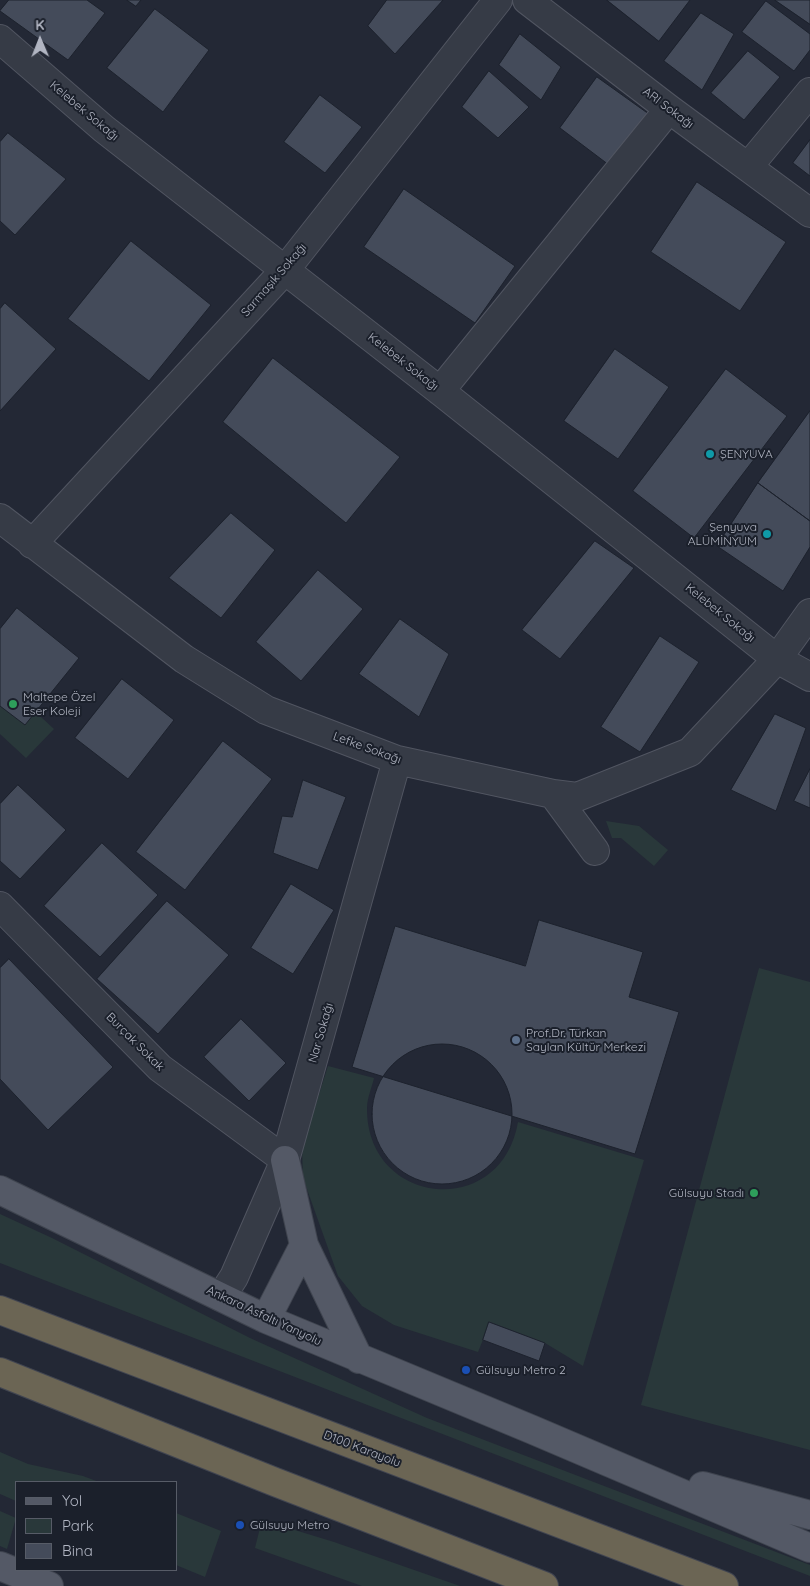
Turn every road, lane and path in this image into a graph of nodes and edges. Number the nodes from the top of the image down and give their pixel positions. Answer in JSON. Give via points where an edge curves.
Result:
{"nodes":[{"id":1,"x":498,"y":0,"type":"edge"},
{"id":2,"x":527,"y":0,"type":"edge"},
{"id":3,"x":0,"y":40,"type":"edge"},
{"id":4,"x":810,"y":92,"type":"edge"},
{"id":5,"x":669,"y":109,"type":"junction"},
{"id":6,"x":748,"y":167,"type":"junction"},
{"id":7,"x":810,"y":213,"type":"edge"},
{"id":8,"x":285,"y":270,"type":"junction"},
{"id":9,"x":440,"y":390,"type":"junction"},
{"id":10,"x":0,"y":518,"type":"edge"},
{"id":11,"x":32,"y":544,"type":"junction"},
{"id":12,"x":810,"y":613,"type":"edge"},
{"id":13,"x":777,"y":659,"type":"junction"},
{"id":14,"x":810,"y":677,"type":"edge"},
{"id":15,"x":397,"y":760,"type":"junction"},
{"id":16,"x":565,"y":795,"type":"junction"},
{"id":17,"x":605,"y":853,"type":"dead end"},
{"id":18,"x":0,"y":906,"type":"edge"},
{"id":19,"x":286,"y":1160,"type":"junction"},
{"id":20,"x":0,"y":1190,"type":"edge"},
{"id":21,"x":304,"y":1245,"type":"junction"},
{"id":22,"x":221,"y":1297,"type":"junction"},
{"id":23,"x":0,"y":1310,"type":"edge"},
{"id":24,"x":266,"y":1320,"type":"junction"},
{"id":25,"x":359,"y":1359,"type":"junction"},
{"id":26,"x":6,"y":1375,"type":"edge"},
{"id":27,"x":534,"y":1430,"type":"junction"},
{"id":28,"x":810,"y":1515,"type":"edge"},
{"id":29,"x":810,"y":1548,"type":"edge"},
{"id":30,"x":0,"y":1566,"type":"edge"},
{"id":31,"x":49,"y":1586,"type":"edge"},
{"id":32,"x":544,"y":1586,"type":"edge"},
{"id":33,"x":724,"y":1586,"type":"edge"}],
"edges":[{"from":1,"to":8,"type":"street","name":"Sarmaşık Sokağı"},
{"from":2,"to":5,"type":"street","name":"ARI Sokağı"},
{"from":3,"to":8,"type":"street","name":"Kelebek Sokağı","via":[[104,129]]},
{"from":4,"to":6,"type":"street"},
{"from":5,"to":6,"type":"street","name":"ARI Sokağı"},
{"from":5,"to":9,"type":"street"},
{"from":6,"to":7,"type":"street","name":"ARI Sokağı"},
{"from":8,"to":9,"type":"street","name":"Kelebek Sokağı"},
{"from":8,"to":11,"type":"street","name":"Sarmaşık Sokağı"},
{"from":9,"to":13,"type":"street","name":"Kelebek Sokağı"},
{"from":10,"to":11,"type":"street","name":"Lefke Sokağı"},
{"from":11,"to":15,"type":"street","name":"Lefke Sokağı","via":[[184,659],[266,710]]},
{"from":12,"to":13,"type":"street"},
{"from":13,"to":14,"type":"street","name":"Kelebek Sokağı"},
{"from":13,"to":16,"type":"street","via":[[690,752]]},
{"from":15,"to":16,"type":"street","name":"Lefke Sokağı"},
{"from":15,"to":19,"type":"street","name":"Nar Sokağı"},
{"from":16,"to":17,"type":"street"},
{"from":18,"to":19,"type":"street","name":"Burçak Sokak","via":[[160,1068]]},
{"from":19,"to":21,"type":"main road"},
{"from":19,"to":22,"type":"street","name":"Nar Sokağı","via":[[234,1277]]},
{"from":20,"to":22,"type":"main road","name":"Ankara Asfaltı Yanyolu"},
{"from":21,"to":24,"type":"main road"},
{"from":21,"to":25,"type":"main road"},
{"from":22,"to":24,"type":"main road","name":"Ankara Asfaltı Yanyolu"},
{"from":23,"to":33,"type":"highway","name":"D100 Karayolu"},
{"from":24,"to":25,"type":"main road","name":"Ankara Asfaltı Yanyolu"},
{"from":25,"to":27,"type":"main road","name":"Ankara Asfaltı Yanyolu"},
{"from":26,"to":32,"type":"highway"},
{"from":27,"to":28,"type":"main road","via":[[721,1492]]},
{"from":27,"to":29,"type":"main road"},
{"from":30,"to":31,"type":"main road"}]}
